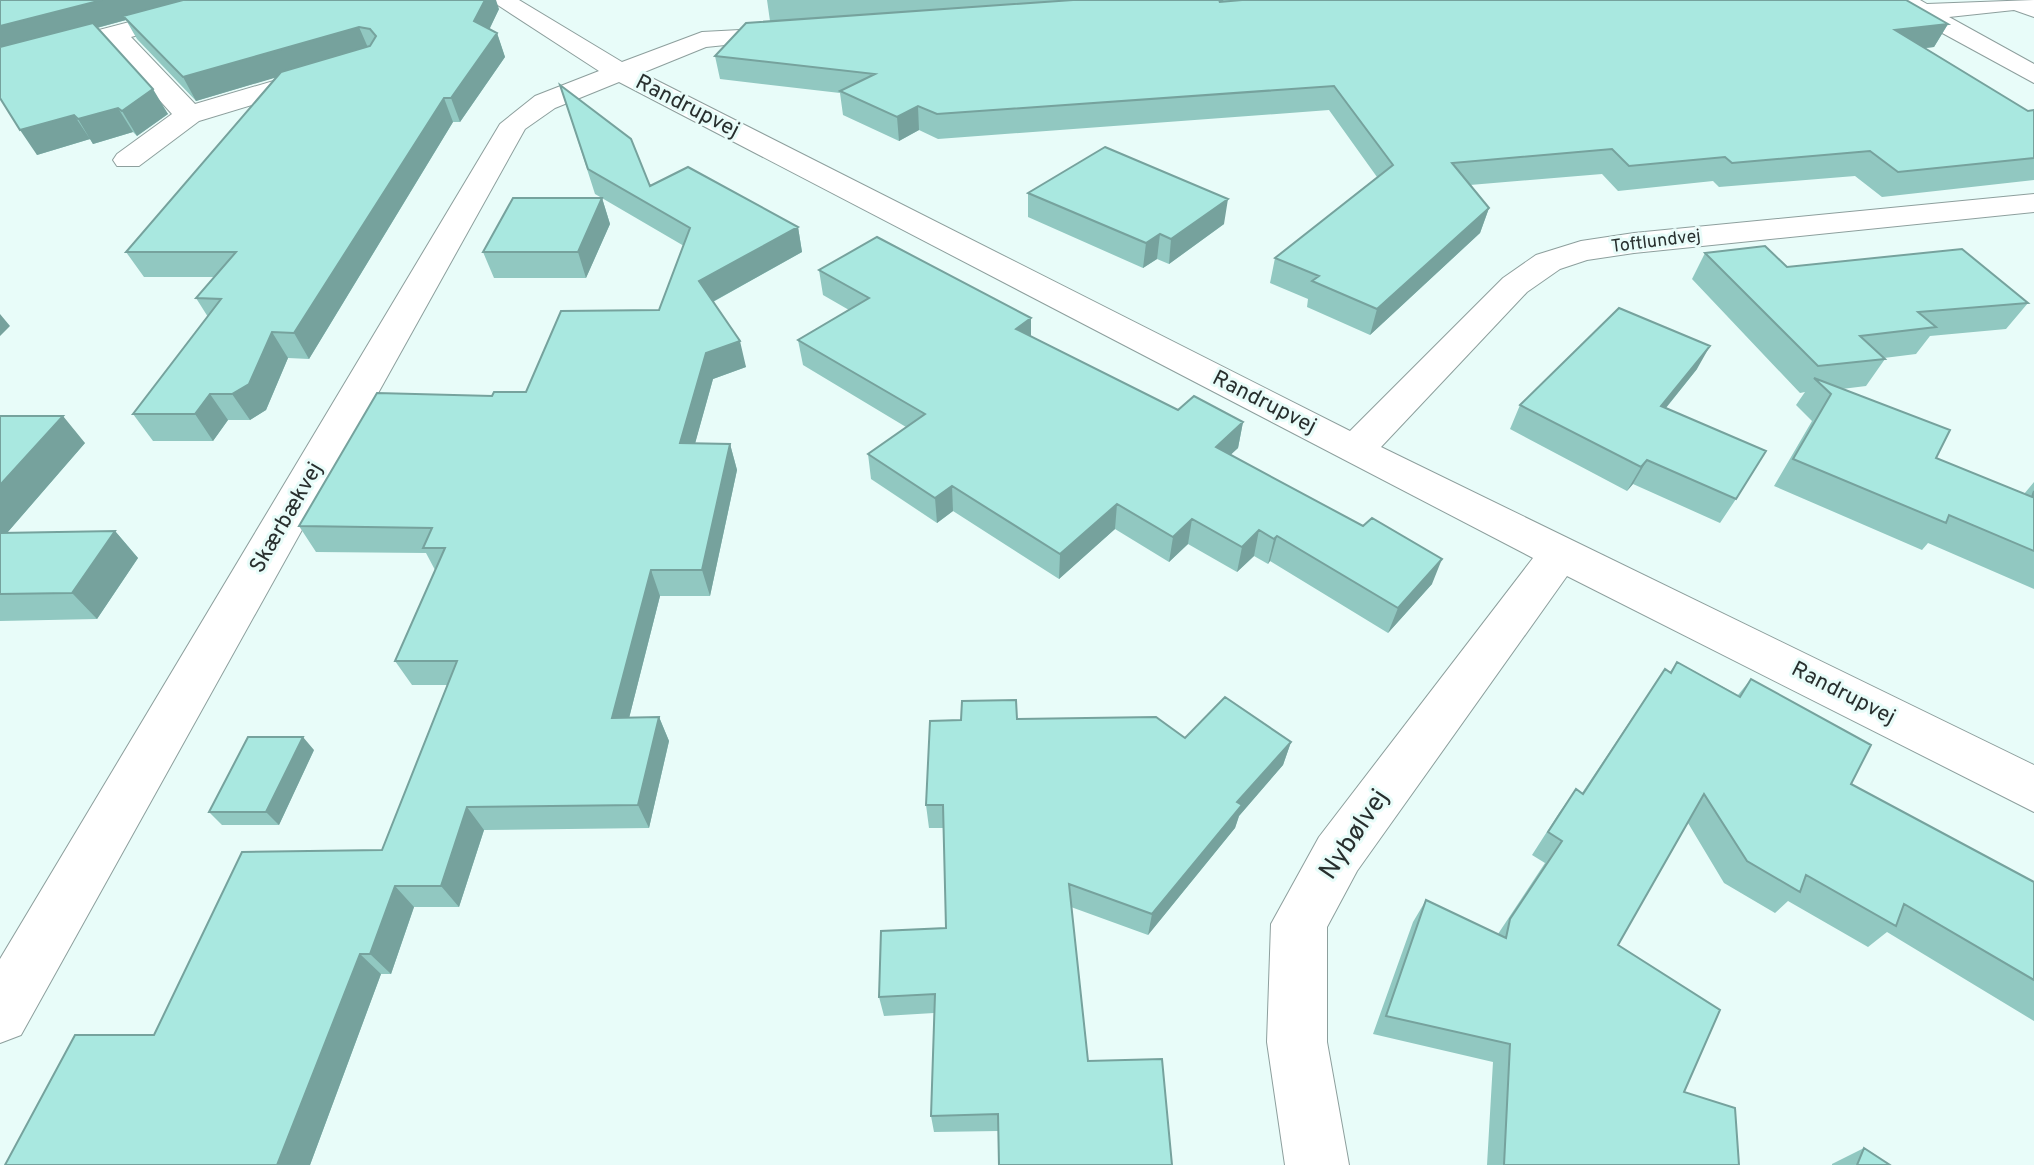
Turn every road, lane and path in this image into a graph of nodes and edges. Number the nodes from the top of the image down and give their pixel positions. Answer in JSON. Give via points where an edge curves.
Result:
{"nodes":[{"id":1,"x":151,"y":0,"type":"edge"},
{"id":2,"x":241,"y":0,"type":"edge"},
{"id":3,"x":502,"y":0,"type":"edge"},
{"id":4,"x":1912,"y":6,"type":"edge"},
{"id":5,"x":2034,"y":10,"type":"edge"},
{"id":6,"x":814,"y":30,"type":"edge"},
{"id":7,"x":114,"y":34,"type":"junction"},
{"id":8,"x":0,"y":39,"type":"edge"},
{"id":9,"x":0,"y":64,"type":"edge"},
{"id":10,"x":340,"y":70,"type":"edge"},
{"id":11,"x":619,"y":72,"type":"junction"},
{"id":12,"x":2032,"y":73,"type":"edge"},
{"id":13,"x":189,"y":115,"type":"junction"},
{"id":14,"x":128,"y":160,"type":"dead end"},
{"id":15,"x":2034,"y":203,"type":"edge"},
{"id":16,"x":1355,"y":450,"type":"junction"},
{"id":17,"x":1560,"y":553,"type":"junction"},
{"id":18,"x":2034,"y":790,"type":"edge"},
{"id":19,"x":0,"y":1014,"type":"edge"},
{"id":20,"x":1317,"y":1165,"type":"edge"}],
"edges":[{"from":1,"to":8,"type":"street"},
{"from":2,"to":7,"type":"street"},
{"from":3,"to":11,"type":"street","name":"Randrupvej"},
{"from":4,"to":5,"type":"street","via":[[2018,2]]},
{"from":4,"to":12,"type":"street"},
{"from":6,"to":11,"type":"street","name":"Skærbækvej","via":[[702,40]]},
{"from":7,"to":9,"type":"street"},
{"from":7,"to":13,"type":"street"},
{"from":10,"to":13,"type":"street"},
{"from":11,"to":16,"type":"street","name":"Randrupvej"},
{"from":11,"to":19,"type":"street","name":"Skærbækvej","via":[[545,102],[514,124]]},
{"from":13,"to":14,"type":"street"},
{"from":15,"to":16,"type":"street","name":"Toftlundvej","via":[[1634,243],[1548,262],[1515,285]]},
{"from":16,"to":17,"type":"street","name":"Randrupvej"},
{"from":17,"to":18,"type":"street","name":"Randrupvej"},
{"from":17,"to":20,"type":"street","name":"Nybølvej","via":[[1338,854],[1299,924],[1297,1042]]}]}
